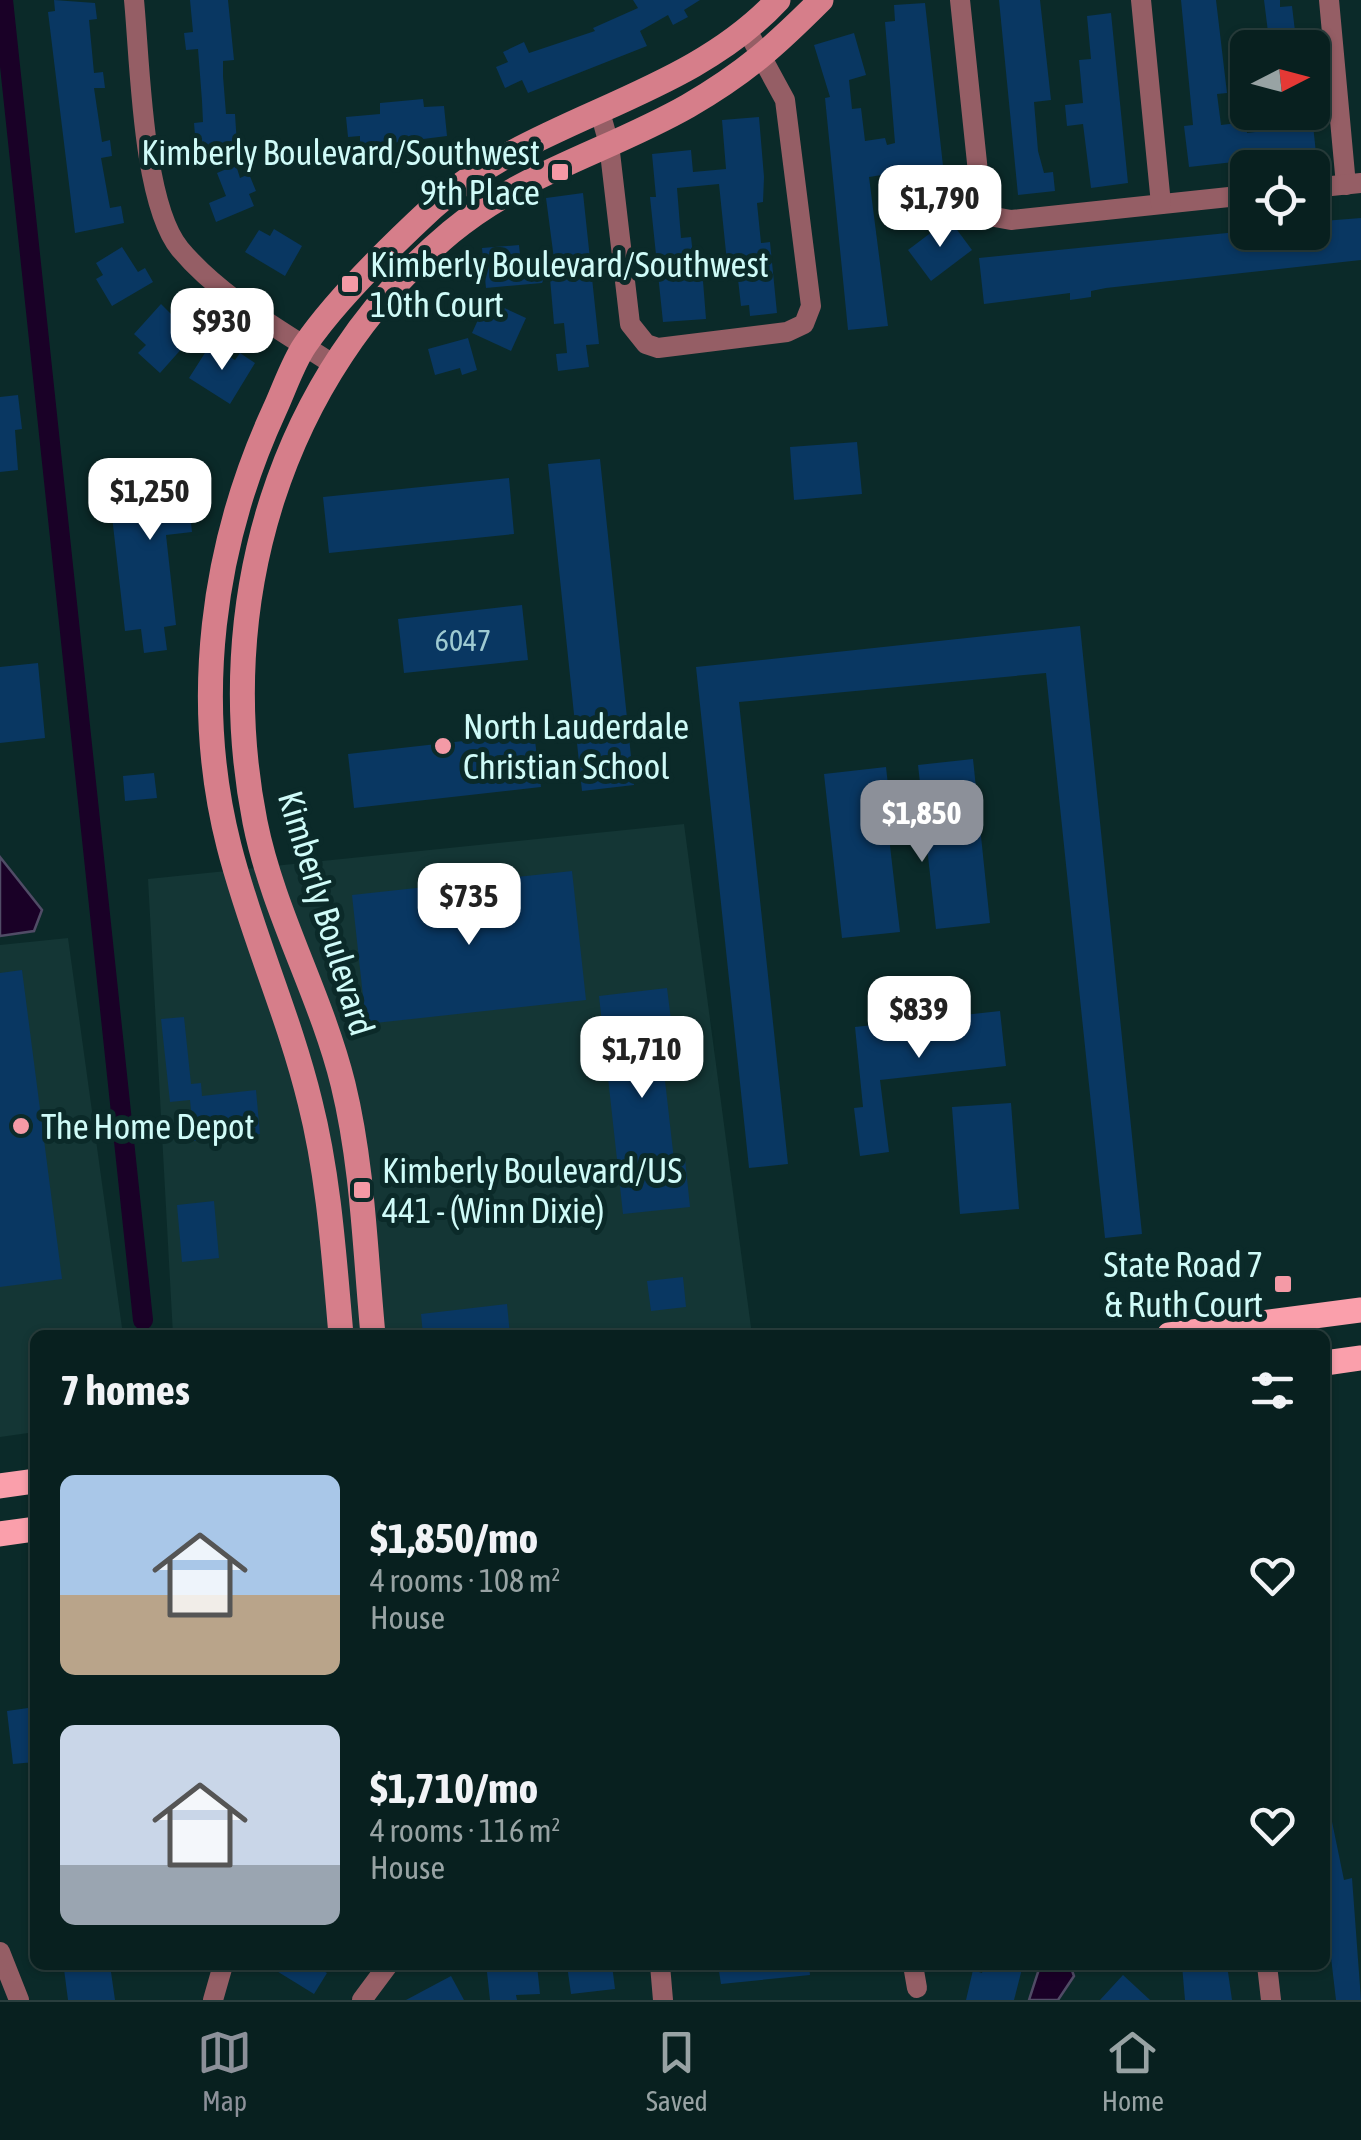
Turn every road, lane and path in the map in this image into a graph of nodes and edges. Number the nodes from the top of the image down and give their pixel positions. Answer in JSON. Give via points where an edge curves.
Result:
{"nodes":[{"id":1,"x":134,"y":0,"type":"edge"},
{"id":2,"x":778,"y":0,"type":"edge"},
{"id":3,"x":821,"y":0,"type":"edge"},
{"id":4,"x":960,"y":0,"type":"edge"},
{"id":5,"x":1140,"y":0,"type":"edge"},
{"id":6,"x":1329,"y":0,"type":"edge"},
{"id":7,"x":748,"y":32,"type":"junction"},
{"id":8,"x":763,"y":59,"type":"junction"},
{"id":9,"x":600,"y":112,"type":"junction"},
{"id":10,"x":610,"y":144,"type":"junction"},
{"id":11,"x":1354,"y":184,"type":"edge"},
{"id":12,"x":1230,"y":197,"type":"edge"},
{"id":13,"x":1161,"y":204,"type":"junction"},
{"id":14,"x":398,"y":242,"type":"junction"},
{"id":15,"x":418,"y":264,"type":"junction"},
{"id":16,"x":304,"y":346,"type":"junction"},
{"id":17,"x":334,"y":365,"type":"junction"},
{"id":18,"x":1361,"y":1310,"type":"edge"},
{"id":19,"x":340,"y":1330,"type":"edge"},
{"id":20,"x":374,"y":1330,"type":"edge"},
{"id":21,"x":1207,"y":1330,"type":"edge"},
{"id":22,"x":1361,"y":1358,"type":"edge"},
{"id":23,"x":1330,"y":1362,"type":"edge"},
{"id":24,"x":30,"y":1482,"type":"edge"},
{"id":25,"x":0,"y":1486,"type":"edge"},
{"id":26,"x":30,"y":1530,"type":"edge"},
{"id":27,"x":0,"y":1534,"type":"edge"},
{"id":28,"x":0,"y":1952,"type":"edge"},
{"id":29,"x":222,"y":1970,"type":"edge"},
{"id":30,"x":384,"y":1970,"type":"edge"},
{"id":31,"x":660,"y":1970,"type":"edge"},
{"id":32,"x":914,"y":1970,"type":"edge"},
{"id":33,"x":1268,"y":1970,"type":"edge"},
{"id":34,"x":917,"y":1988,"type":"dead end"},
{"id":35,"x":19,"y":2000,"type":"edge"},
{"id":36,"x":213,"y":2000,"type":"edge"},
{"id":37,"x":362,"y":2000,"type":"edge"},
{"id":38,"x":663,"y":2000,"type":"edge"},
{"id":39,"x":1271,"y":2000,"type":"edge"}],
"edges":[{"from":1,"to":16,"type":"street","via":[[154,192],[177,246],[220,288]]},
{"from":2,"to":7,"type":"street","name":"Kimberly Boulevard"},
{"from":3,"to":8,"type":"street","name":"Kimberly Boulevard"},
{"from":4,"to":13,"type":"street","via":[[981,201],[989,216],[1011,220]]},
{"from":5,"to":13,"type":"street"},
{"from":6,"to":11,"type":"street"},
{"from":7,"to":8,"type":"street"},
{"from":7,"to":9,"type":"street","name":"Kimberly Boulevard"},
{"from":8,"to":10,"type":"street","name":"Kimberly Boulevard"},
{"from":8,"to":10,"type":"street","via":[[785,100],[811,306],[804,324],[787,332],[658,348],[646,344],[630,324]]},
{"from":9,"to":10,"type":"street"},
{"from":9,"to":14,"type":"street","name":"Kimberly Boulevard","via":[[512,152],[436,205]]},
{"from":10,"to":15,"type":"street","name":"Kimberly Boulevard","via":[[503,194]]},
{"from":12,"to":13,"type":"street"},
{"from":14,"to":15,"type":"street"},
{"from":14,"to":16,"type":"street","name":"Kimberly Boulevard"},
{"from":15,"to":17,"type":"street","name":"Kimberly Boulevard"},
{"from":16,"to":17,"type":"street"},
{"from":16,"to":19,"type":"street","name":"Kimberly Boulevard","via":[[252,457],[222,564],[210,728],[230,849],[310,1102]]},
{"from":17,"to":20,"type":"street","name":"Kimberly Boulevard","via":[[281,470],[258,536],[244,642],[246,747],[262,849],[344,1091],[363,1203]]},
{"from":18,"to":21,"type":"main road"},
{"from":22,"to":23,"type":"main road"},
{"from":24,"to":25,"type":"main road"},
{"from":26,"to":27,"type":"main road"},
{"from":28,"to":35,"type":"street"},
{"from":29,"to":36,"type":"street"},
{"from":30,"to":37,"type":"street"},
{"from":31,"to":38,"type":"street"},
{"from":32,"to":34,"type":"street"},
{"from":33,"to":39,"type":"street"}]}
